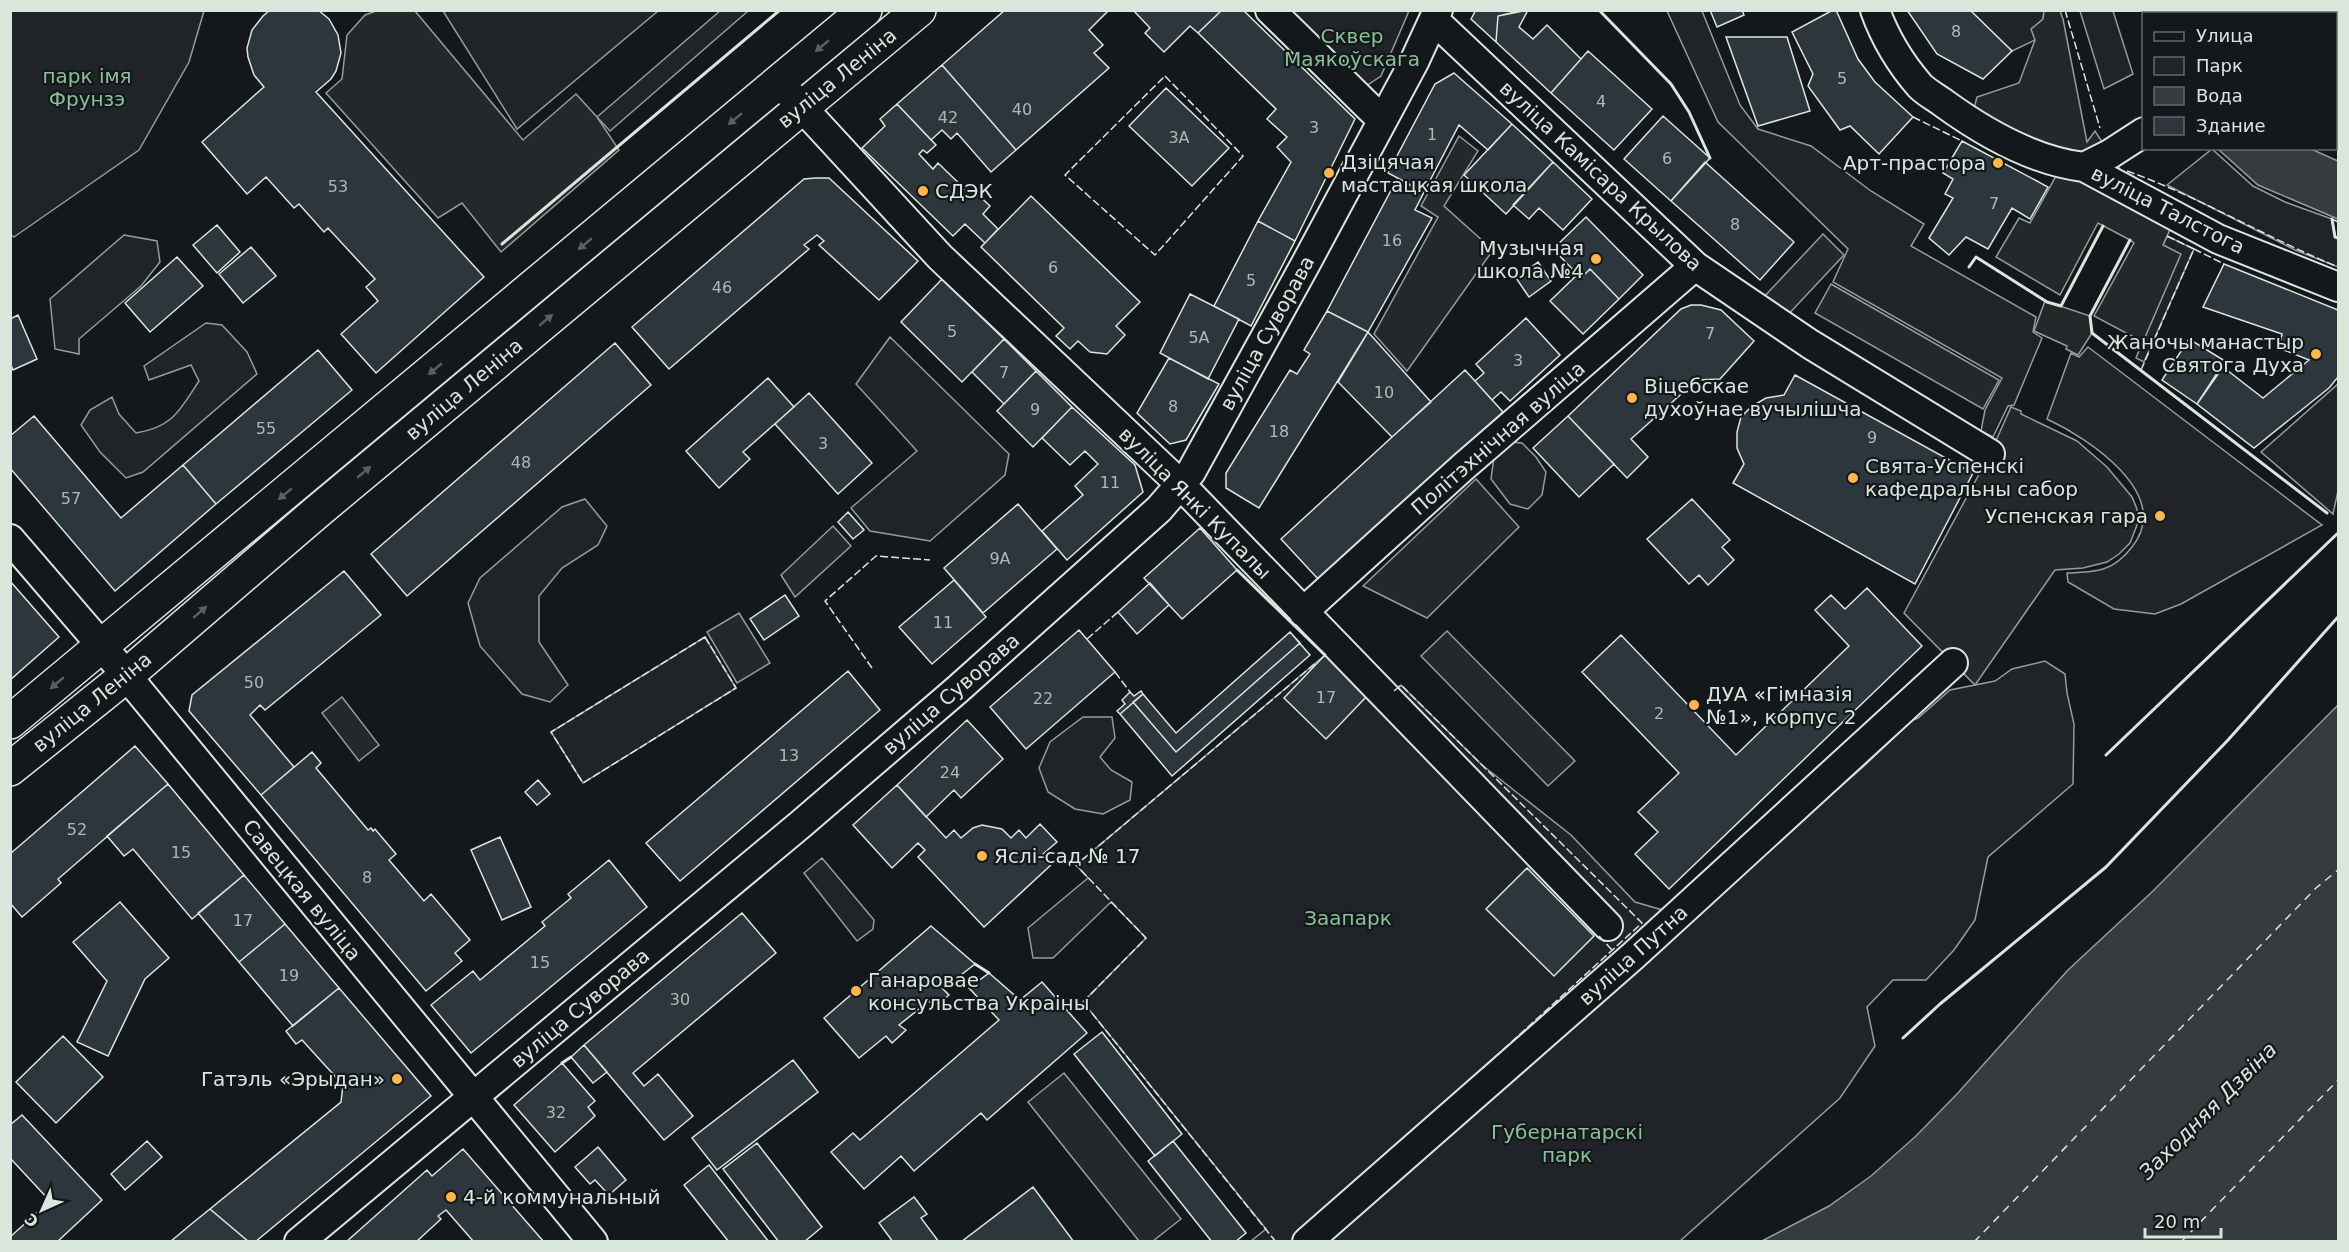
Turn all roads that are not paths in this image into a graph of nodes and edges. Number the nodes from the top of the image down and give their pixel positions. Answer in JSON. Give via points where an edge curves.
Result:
{"nodes":[{"id":1,"x":864,"y":10,"type":"edge"},
{"id":2,"x":919,"y":10,"type":"edge"},
{"id":3,"x":1270,"y":10,"type":"edge"},
{"id":4,"x":1875,"y":10,"type":"edge"},
{"id":5,"x":1436,"y":15,"type":"edge"},
{"id":6,"x":780,"y":82,"type":"junction"},
{"id":7,"x":801,"y":108,"type":"junction"},
{"id":8,"x":1382,"y":120,"type":"junction"},
{"id":9,"x":2142,"y":133,"type":"edge"},
{"id":10,"x":2084,"y":167,"type":"junction"},
{"id":11,"x":1695,"y":266,"type":"junction"},
{"id":12,"x":2338,"y":287,"type":"edge"},
{"id":13,"x":1990,"y":454,"type":"dead end"},
{"id":14,"x":1180,"y":484,"type":"junction"},
{"id":15,"x":10,"y":539,"type":"edge"},
{"id":16,"x":1303,"y":612,"type":"junction"},
{"id":17,"x":102,"y":646,"type":"junction"},
{"id":18,"x":1953,"y":663,"type":"dead end"},
{"id":19,"x":126,"y":676,"type":"junction"},
{"id":20,"x":10,"y":722,"type":"edge"},
{"id":21,"x":10,"y":769,"type":"edge"},
{"id":22,"x":1608,"y":926,"type":"dead end"},
{"id":23,"x":473,"y":1098,"type":"junction"},
{"id":24,"x":299,"y":1242,"type":"edge"},
{"id":25,"x":593,"y":1242,"type":"edge"},
{"id":26,"x":1307,"y":1242,"type":"edge"}],
"edges":[{"from":1,"to":6,"type":"main road","name":"вуліца Леніна","one_way":true},
{"from":2,"to":7,"type":"main road","name":"вуліца Леніна"},
{"from":3,"to":8,"type":"street"},
{"from":4,"to":10,"type":"street","name":"вуліца Талстога","via":[[1886,39],[1921,87],[1970,123],[2062,165]]},
{"from":5,"to":8,"type":"street","name":"вуліца Суворава"},
{"from":5,"to":11,"type":"street","name":"вуліца Камісара Крылова"},
{"from":6,"to":7,"type":"street","name":"вуліца Янкі Купалы"},
{"from":6,"to":17,"type":"main road","name":"вуліца Леніна","one_way":true},
{"from":7,"to":14,"type":"street","name":"вуліца Янкі Купалы","via":[[940,256]]},
{"from":19,"to":7,"type":"main road","name":"вуліца Леніна","one_way":true,"via":[[309,518]]},
{"from":8,"to":14,"type":"street","name":"вуліца Суворава","via":[[1191,472]]},
{"from":9,"to":10,"type":"street"},
{"from":10,"to":12,"type":"street","name":"вуліца Талстога","via":[[2218,239]]},
{"from":11,"to":13,"type":"street","name":"вуліца Камісара Крылова","via":[[1810,345]]},
{"from":11,"to":16,"type":"street","name":"Політэхнічная вуліца"},
{"from":14,"to":16,"type":"street","name":"вуліца Янкі Купалы"},
{"from":14,"to":23,"type":"street","name":"вуліца Суворава","via":[[1159,509],[958,689]]},
{"from":15,"to":17,"type":"street","name":"Савецкая вуліца"},
{"from":16,"to":22,"type":"street","name":"вуліца Янкі Купалы"},
{"from":17,"to":19,"type":"street","name":"Савецкая вуліца"},
{"from":17,"to":20,"type":"main road","name":"вуліца Леніна","one_way":true},
{"from":18,"to":26,"type":"street","name":"вуліца Путна","via":[[1633,956]]},
{"from":19,"to":21,"type":"main road","name":"вуліца Леніна"},
{"from":19,"to":23,"type":"street","name":"Савецкая вуліца"},
{"from":23,"to":24,"type":"street","name":"вуліца Суворава"},
{"from":23,"to":25,"type":"street","name":"Савецкая вуліца"}]}
